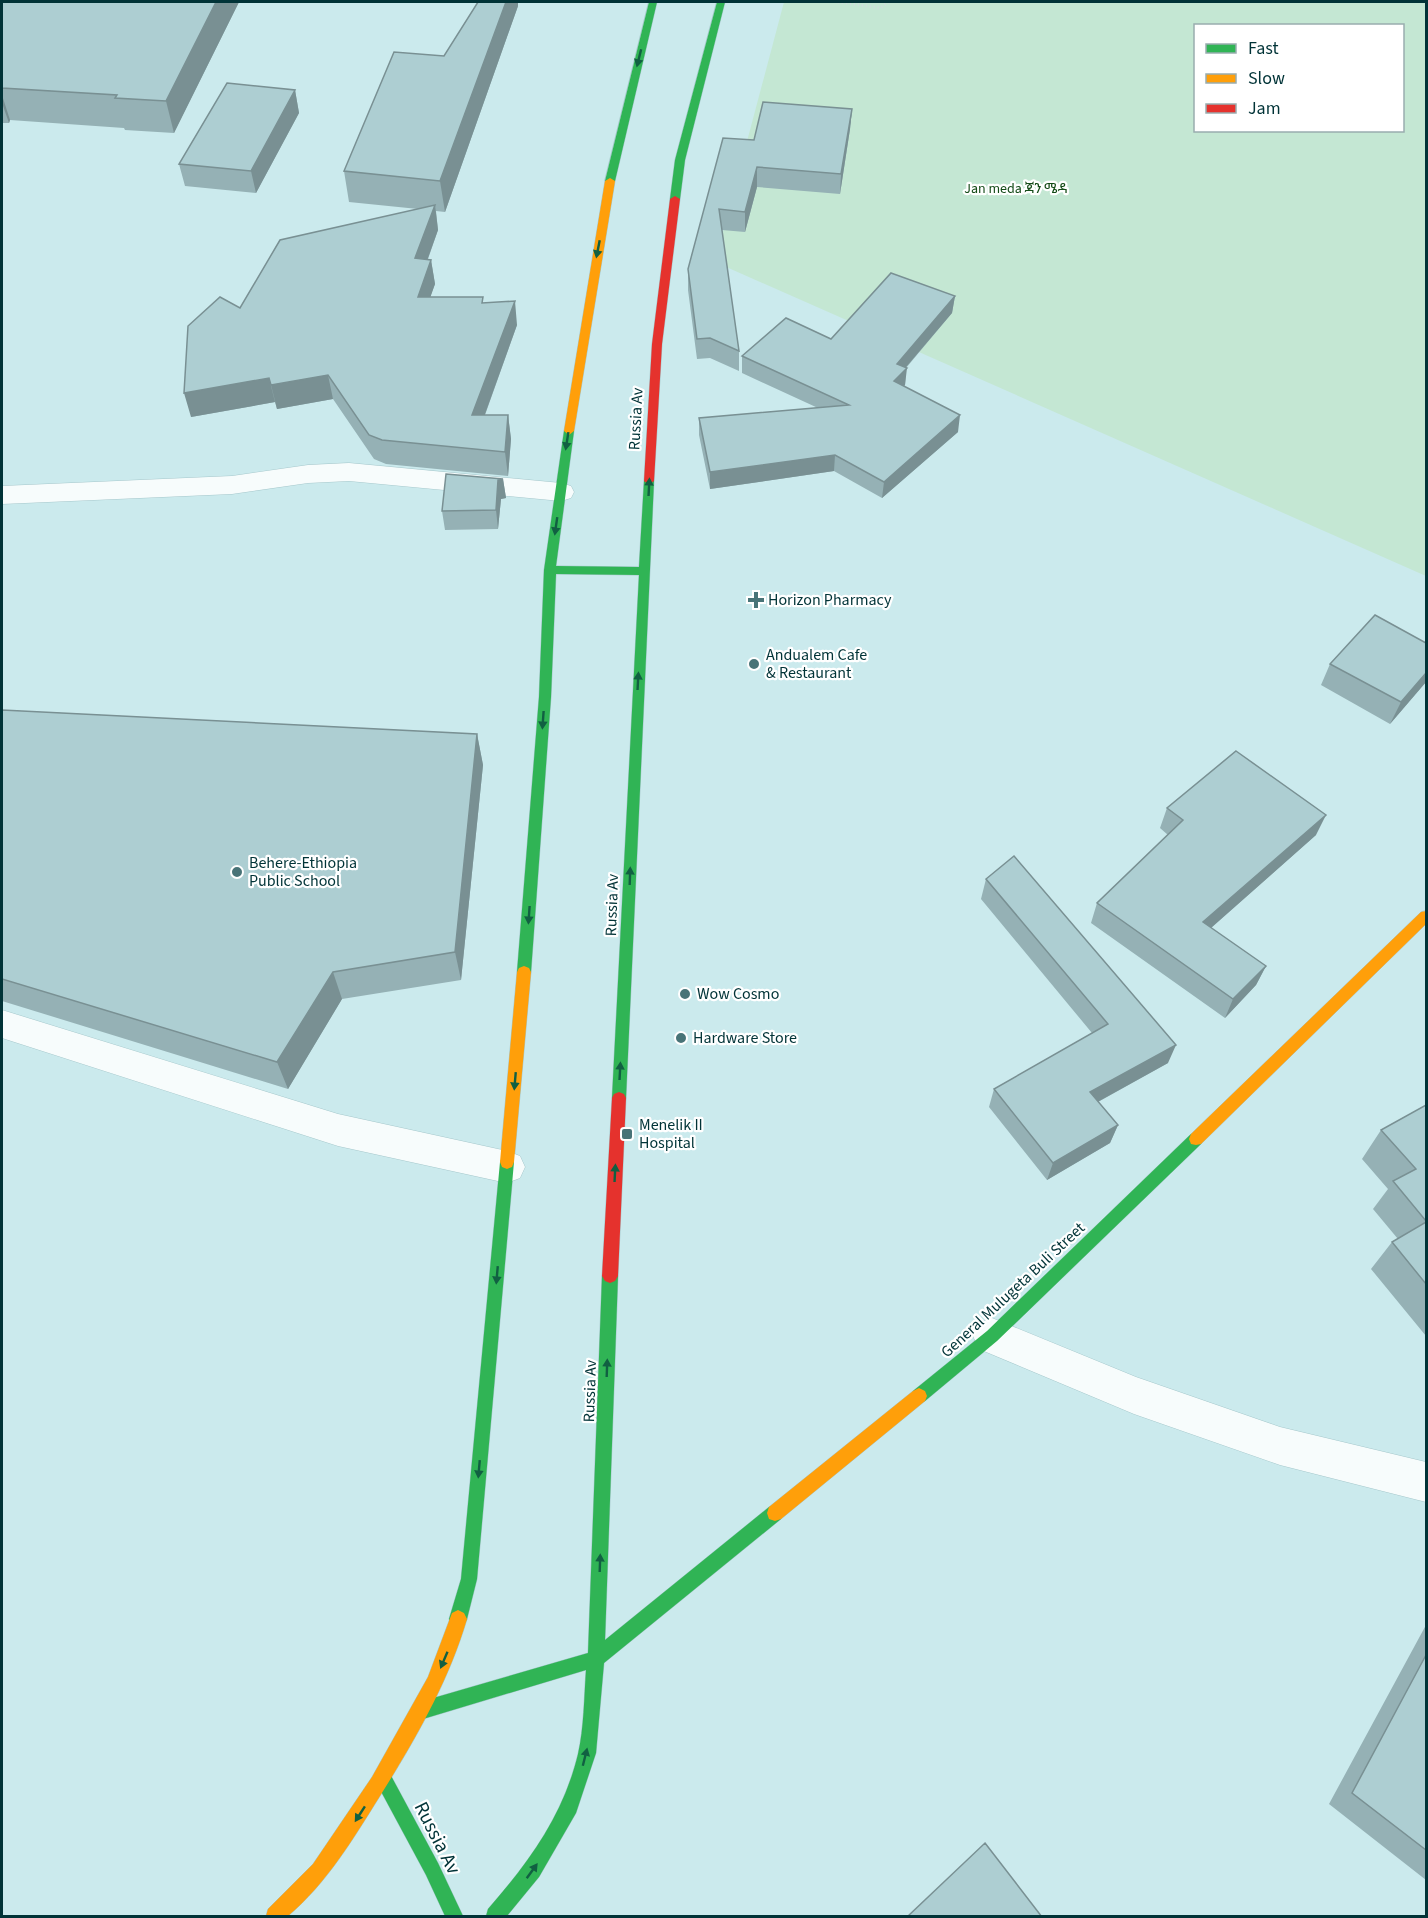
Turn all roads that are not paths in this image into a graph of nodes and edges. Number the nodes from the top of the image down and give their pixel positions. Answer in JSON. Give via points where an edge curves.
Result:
{"nodes":[{"id":1,"x":653,"y":2,"type":"edge"},
{"id":2,"x":721,"y":2,"type":"edge"},
{"id":3,"x":561,"y":492,"type":"junction"},
{"id":4,"x":2,"y":495,"type":"edge"},
{"id":5,"x":550,"y":570,"type":"junction"},
{"id":6,"x":644,"y":571,"type":"junction"},
{"id":7,"x":1426,"y":916,"type":"edge"},
{"id":8,"x":2,"y":1024,"type":"edge"},
{"id":9,"x":507,"y":1167,"type":"junction"},
{"id":10,"x":992,"y":1336,"type":"junction"},
{"id":11,"x":1426,"y":1482,"type":"edge"},
{"id":12,"x":596,"y":1659,"type":"junction"},
{"id":13,"x":423,"y":1710,"type":"junction"},
{"id":14,"x":383,"y":1778,"type":"junction"},
{"id":15,"x":275,"y":1917,"type":"edge"},
{"id":16,"x":454,"y":1917,"type":"edge"},
{"id":17,"x":495,"y":1917,"type":"edge"}],
"edges":[{"from":1,"to":3,"type":"main road","one_way":true,"via":[[614,159]]},
{"from":6,"to":2,"type":"main road","name":"Russia Av","one_way":true,"via":[[657,344],[680,160]]},
{"from":3,"to":4,"type":"street","via":[[349,472],[232,486]]},
{"from":3,"to":5,"type":"main road","one_way":true},
{"from":5,"to":6,"type":"main road"},
{"from":5,"to":9,"type":"main road","one_way":true,"via":[[545,697]]},
{"from":12,"to":6,"type":"main road","name":"Russia Av","one_way":true},
{"from":7,"to":10,"type":"main road","name":"General Mulugeta Buli Street"},
{"from":8,"to":9,"type":"street","via":[[338,1130]]},
{"from":9,"to":13,"type":"main road","one_way":true,"via":[[469,1579],[453,1640]]},
{"from":10,"to":11,"type":"street","via":[[1134,1395],[1280,1446]]},
{"from":10,"to":12,"type":"main road","name":"General Mulugeta Buli Street"},
{"from":12,"to":13,"type":"main road"},
{"from":17,"to":12,"type":"main road","name":"Russia Av","one_way":true,"via":[[533,1871],[567,1813],[586,1753]]},
{"from":13,"to":14,"type":"main road"},
{"from":14,"to":15,"type":"main road","one_way":true,"via":[[335,1853]]},
{"from":14,"to":16,"type":"main road","name":"Russia Av"}]}
